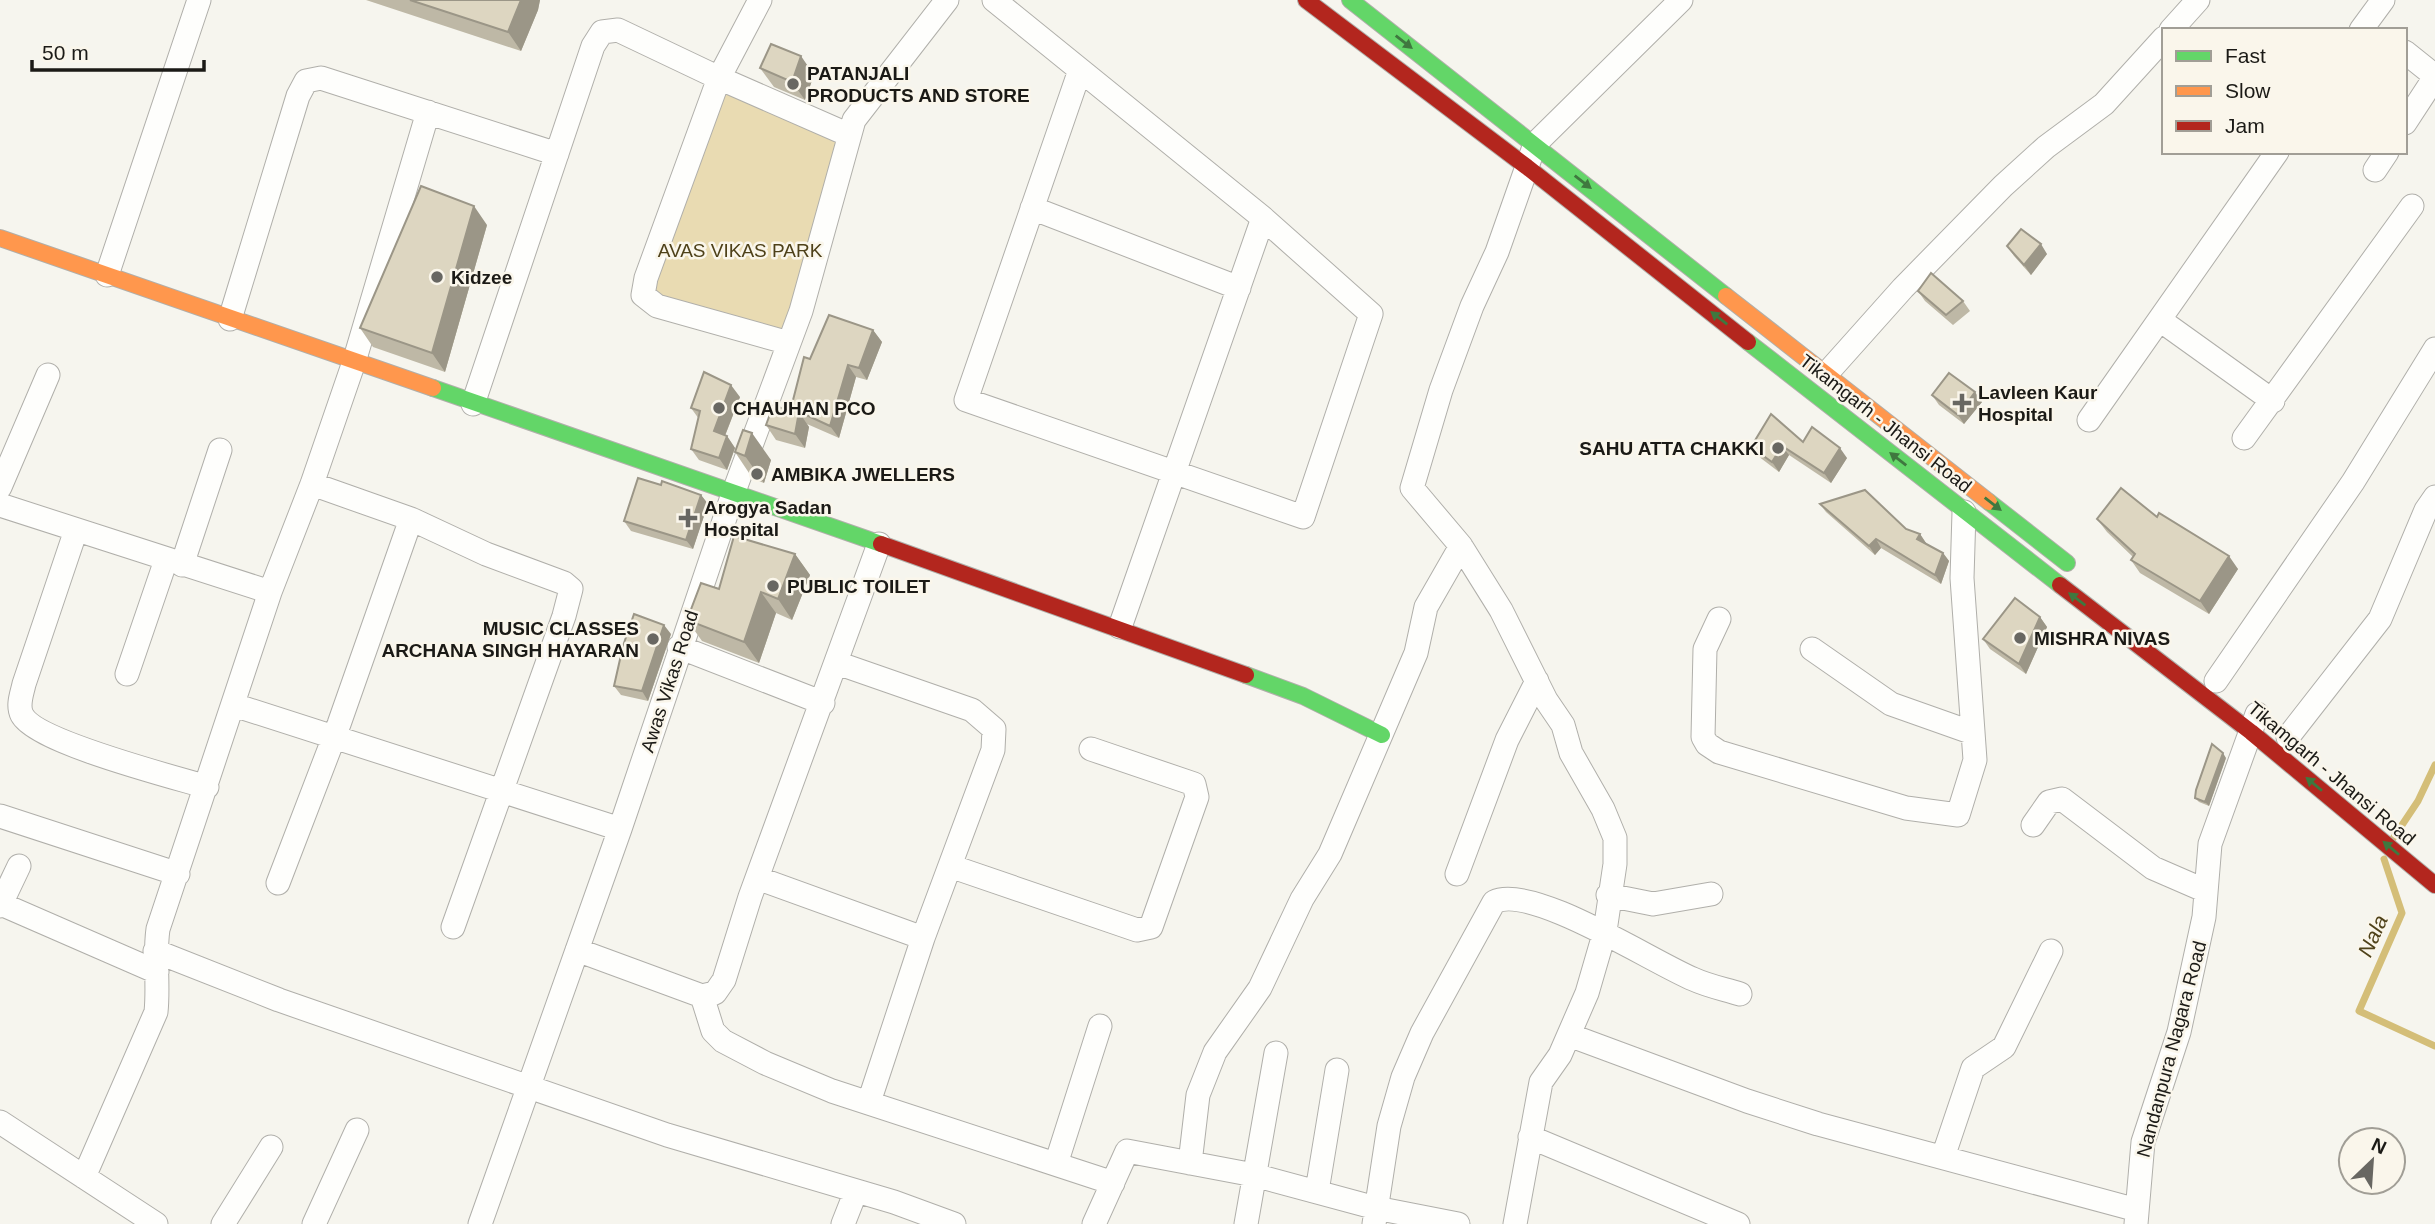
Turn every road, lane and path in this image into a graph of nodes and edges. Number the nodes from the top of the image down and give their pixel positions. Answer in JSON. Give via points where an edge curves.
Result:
{"nodes":[{"id":1,"x":199,"y":0,"type":"edge"},
{"id":2,"x":760,"y":0,"type":"edge"},
{"id":3,"x":947,"y":0,"type":"edge"},
{"id":4,"x":994,"y":0,"type":"edge"},
{"id":5,"x":1306,"y":0,"type":"edge"},
{"id":6,"x":1350,"y":0,"type":"edge"},
{"id":7,"x":1681,"y":0,"type":"edge"},
{"id":8,"x":2198,"y":0,"type":"edge"},
{"id":9,"x":2384,"y":0,"type":"edge"},
{"id":10,"x":2369,"y":27,"type":"edge"},
{"id":11,"x":2173,"y":28,"type":"edge"},
{"id":12,"x":2162,"y":40,"type":"edge"},
{"id":13,"x":2407,"y":54,"type":"edge"},
{"id":14,"x":1080,"y":70,"type":"junction"},
{"id":15,"x":2435,"y":77,"type":"edge"},
{"id":16,"x":719,"y":78,"type":"junction"},
{"id":17,"x":428,"y":113,"type":"junction"},
{"id":18,"x":2407,"y":120,"type":"edge"},
{"id":19,"x":849,"y":135,"type":"junction"},
{"id":20,"x":1535,"y":144,"type":"junction"},
{"id":21,"x":557,"y":154,"type":"junction"},
{"id":22,"x":2276,"y":154,"type":"edge"},
{"id":23,"x":1527,"y":167,"type":"junction"},
{"id":24,"x":2412,"y":206,"type":"dead end"},
{"id":25,"x":1032,"y":208,"type":"junction"},
{"id":26,"x":1263,"y":218,"type":"junction"},
{"id":27,"x":0,"y":238,"type":"edge"},
{"id":28,"x":107,"y":275,"type":"junction"},
{"id":29,"x":1239,"y":288,"type":"junction"},
{"id":30,"x":230,"y":319,"type":"junction"},
{"id":31,"x":2160,"y":320,"type":"junction"},
{"id":32,"x":789,"y":343,"type":"junction"},
{"id":33,"x":2435,"y":349,"type":"edge"},
{"id":34,"x":354,"y":362,"type":"junction"},
{"id":35,"x":1828,"y":372,"type":"junction"},
{"id":36,"x":48,"y":375,"type":"dead end"},
{"id":37,"x":2273,"y":401,"type":"junction"},
{"id":38,"x":473,"y":404,"type":"junction"},
{"id":39,"x":2090,"y":420,"type":"dead end"},
{"id":40,"x":2244,"y":438,"type":"dead end"},
{"id":41,"x":220,"y":450,"type":"dead end"},
{"id":42,"x":1174,"y":473,"type":"junction"},
{"id":43,"x":312,"y":484,"type":"junction"},
{"id":44,"x":0,"y":487,"type":"edge"},
{"id":45,"x":733,"y":494,"type":"junction"},
{"id":46,"x":2435,"y":497,"type":"edge"},
{"id":47,"x":0,"y":505,"type":"edge"},
{"id":48,"x":1964,"y":512,"type":"junction"},
{"id":49,"x":411,"y":519,"type":"junction"},
{"id":50,"x":2015,"y":521,"type":"junction"},
{"id":51,"x":76,"y":530,"type":"junction"},
{"id":52,"x":2000,"y":540,"type":"junction"},
{"id":53,"x":879,"y":544,"type":"junction"},
{"id":54,"x":1461,"y":546,"type":"junction"},
{"id":55,"x":174,"y":563,"type":"junction"},
{"id":56,"x":2078,"y":572,"type":"dead end"},
{"id":57,"x":270,"y":592,"type":"junction"},
{"id":58,"x":1719,"y":619,"type":"dead end"},
{"id":59,"x":1121,"y":627,"type":"junction"},
{"id":60,"x":679,"y":647,"type":"junction"},
{"id":61,"x":1812,"y":649,"type":"dead end"},
{"id":62,"x":837,"y":663,"type":"junction"},
{"id":63,"x":127,"y":674,"type":"dead end"},
{"id":64,"x":1537,"y":681,"type":"junction"},
{"id":65,"x":2216,"y":681,"type":"dead end"},
{"id":66,"x":823,"y":703,"type":"junction"},
{"id":67,"x":234,"y":705,"type":"junction"},
{"id":68,"x":2269,"y":727,"type":"junction"},
{"id":69,"x":1973,"y":733,"type":"junction"},
{"id":70,"x":1382,"y":735,"type":"junction"},
{"id":71,"x":334,"y":738,"type":"junction"},
{"id":72,"x":1091,"y":749,"type":"dead end"},
{"id":73,"x":2336,"y":781,"type":"dead end"},
{"id":74,"x":207,"y":787,"type":"junction"},
{"id":75,"x":501,"y":791,"type":"junction"},
{"id":76,"x":0,"y":816,"type":"edge"},
{"id":77,"x":2371,"y":822,"type":"junction"},
{"id":78,"x":2034,"y":825,"type":"dead end"},
{"id":79,"x":620,"y":829,"type":"junction"},
{"id":80,"x":2435,"y":863,"type":"edge"},
{"id":81,"x":19,"y":866,"type":"dead end"},
{"id":82,"x":950,"y":866,"type":"junction"},
{"id":83,"x":178,"y":874,"type":"junction"},
{"id":84,"x":1457,"y":874,"type":"dead end"},
{"id":85,"x":757,"y":878,"type":"junction"},
{"id":86,"x":278,"y":883,"type":"dead end"},
{"id":87,"x":2435,"y":885,"type":"edge"},
{"id":88,"x":2206,"y":891,"type":"junction"},
{"id":89,"x":1711,"y":894,"type":"dead end"},
{"id":90,"x":1608,"y":895,"type":"junction"},
{"id":91,"x":0,"y":905,"type":"edge"},
{"id":92,"x":453,"y":927,"type":"dead end"},
{"id":93,"x":1605,"y":932,"type":"junction"},
{"id":94,"x":923,"y":938,"type":"junction"},
{"id":95,"x":577,"y":950,"type":"junction"},
{"id":96,"x":2051,"y":951,"type":"dead end"},
{"id":97,"x":156,"y":962,"type":"junction"},
{"id":98,"x":1740,"y":994,"type":"dead end"},
{"id":99,"x":702,"y":996,"type":"junction"},
{"id":100,"x":1100,"y":1026,"type":"dead end"},
{"id":101,"x":1569,"y":1035,"type":"junction"},
{"id":102,"x":1276,"y":1053,"type":"dead end"},
{"id":103,"x":1337,"y":1070,"type":"dead end"},
{"id":104,"x":527,"y":1085,"type":"junction"},
{"id":105,"x":869,"y":1102,"type":"junction"},
{"id":106,"x":0,"y":1122,"type":"edge"},
{"id":107,"x":357,"y":1130,"type":"dead end"},
{"id":108,"x":1530,"y":1137,"type":"junction"},
{"id":109,"x":271,"y":1147,"type":"dead end"},
{"id":110,"x":1943,"y":1157,"type":"junction"},
{"id":111,"x":1190,"y":1163,"type":"junction"},
{"id":112,"x":1056,"y":1164,"type":"junction"},
{"id":113,"x":1254,"y":1175,"type":"junction"},
{"id":114,"x":84,"y":1177,"type":"junction"},
{"id":115,"x":1113,"y":1183,"type":"junction"},
{"id":116,"x":856,"y":1191,"type":"junction"},
{"id":117,"x":1317,"y":1191,"type":"junction"},
{"id":118,"x":1375,"y":1216,"type":"edge"},
{"id":119,"x":2136,"y":1217,"type":"edge"},
{"id":120,"x":156,"y":1224,"type":"edge"},
{"id":121,"x":223,"y":1224,"type":"edge"},
{"id":122,"x":314,"y":1224,"type":"edge"},
{"id":123,"x":480,"y":1224,"type":"edge"},
{"id":124,"x":843,"y":1224,"type":"edge"},
{"id":125,"x":954,"y":1224,"type":"edge"},
{"id":126,"x":1094,"y":1224,"type":"edge"},
{"id":127,"x":1246,"y":1224,"type":"edge"},
{"id":128,"x":1458,"y":1224,"type":"edge"},
{"id":129,"x":1515,"y":1224,"type":"edge"},
{"id":130,"x":1738,"y":1224,"type":"edge"}],
"edges":[{"from":1,"to":28,"type":"street"},
{"from":2,"to":16,"type":"street"},
{"from":3,"to":19,"type":"street","name":"Awas Vikas Road","via":[[854,120]]},
{"from":4,"to":14,"type":"street"},
{"from":5,"to":23,"type":"street","name":"Tikamgarh - Jhansi Road"},
{"from":6,"to":20,"type":"street","one_way":true},
{"from":7,"to":20,"type":"street"},
{"from":8,"to":11,"type":"street"},
{"from":9,"to":10,"type":"street"},
{"from":12,"to":35,"type":"street","via":[[2104,104],[2003,186]]},
{"from":13,"to":15,"type":"street"},
{"from":14,"to":25,"type":"street"},
{"from":14,"to":26,"type":"street"},
{"from":15,"to":18,"type":"street"},
{"from":16,"to":19,"type":"street"},
{"from":16,"to":21,"type":"street","via":[[618,30],[602,32],[593,46]]},
{"from":16,"to":32,"type":"street","via":[[643,295],[657,306]]},
{"from":17,"to":21,"type":"street"},
{"from":17,"to":30,"type":"street","via":[[321,78],[306,81]]},
{"from":17,"to":34,"type":"street"},
{"from":19,"to":32,"type":"street","name":"Awas Vikas Road"},
{"from":20,"to":23,"type":"street"},
{"from":20,"to":35,"type":"street","one_way":true},
{"from":21,"to":38,"type":"street"},
{"from":22,"to":31,"type":"street"},
{"from":48,"to":23,"type":"street","name":"Tikamgarh - Jhansi Road","one_way":true},
{"from":23,"to":54,"type":"street","via":[[1441,390],[1412,488]]},
{"from":24,"to":37,"type":"street"},
{"from":25,"to":29,"type":"street"},
{"from":25,"to":42,"type":"street","via":[[966,400]]},
{"from":26,"to":29,"type":"street"},
{"from":26,"to":42,"type":"street","via":[[1371,314],[1303,517]]},
{"from":27,"to":28,"type":"street"},
{"from":28,"to":30,"type":"street"},
{"from":29,"to":42,"type":"street"},
{"from":30,"to":34,"type":"street"},
{"from":31,"to":37,"type":"street"},
{"from":31,"to":39,"type":"street"},
{"from":32,"to":45,"type":"street","name":"Awas Vikas Road"},
{"from":33,"to":65,"type":"street","via":[[2353,482]]},
{"from":34,"to":38,"type":"street"},
{"from":34,"to":43,"type":"street"},
{"from":35,"to":50,"type":"street","one_way":true},
{"from":36,"to":44,"type":"street"},
{"from":37,"to":40,"type":"street"},
{"from":38,"to":45,"type":"street"},
{"from":41,"to":55,"type":"street"},
{"from":42,"to":59,"type":"street"},
{"from":43,"to":49,"type":"street"},
{"from":43,"to":57,"type":"street"},
{"from":45,"to":53,"type":"street"},
{"from":45,"to":60,"type":"street","name":"Awas Vikas Road"},
{"from":46,"to":68,"type":"street","name":"Nandanpura Nagara Road","via":[[2380,619]]},
{"from":47,"to":51,"type":"street"},
{"from":48,"to":52,"type":"street","name":"Tikamgarh - Jhansi Road"},
{"from":48,"to":69,"type":"street","via":[[1962,578]]},
{"from":49,"to":71,"type":"street"},
{"from":49,"to":75,"type":"street","via":[[571,589]]},
{"from":50,"to":52,"type":"street"},
{"from":50,"to":56,"type":"street"},
{"from":51,"to":55,"type":"street"},
{"from":51,"to":74,"type":"street","via":[[24,684],[19,704],[22,716],[32,727],[52,736]]},
{"from":68,"to":52,"type":"street","name":"Tikamgarh - Jhansi Road","one_way":true},
{"from":53,"to":59,"type":"street"},
{"from":53,"to":62,"type":"street"},
{"from":54,"to":64,"type":"street"},
{"from":54,"to":70,"type":"street","via":[[1426,607],[1416,653]]},
{"from":55,"to":57,"type":"street"},
{"from":55,"to":63,"type":"street"},
{"from":57,"to":67,"type":"street"},
{"from":58,"to":69,"type":"street","via":[[1705,649],[1703,721],[1707,744],[1719,751],[1906,807],[1958,815],[1975,760]]},
{"from":59,"to":70,"type":"street","via":[[1303,696]]},
{"from":60,"to":66,"type":"street"},
{"from":60,"to":79,"type":"street","name":"Awas Vikas Road"},
{"from":61,"to":69,"type":"street","via":[[1891,704]]},
{"from":62,"to":66,"type":"street"},
{"from":62,"to":82,"type":"street","via":[[972,710],[994,729],[993,750]]},
{"from":64,"to":84,"type":"street","via":[[1507,740]]},
{"from":64,"to":90,"type":"street","via":[[1563,725],[1571,753],[1615,838]]},
{"from":66,"to":85,"type":"street"},
{"from":67,"to":71,"type":"street"},
{"from":67,"to":74,"type":"street"},
{"from":77,"to":68,"type":"street","name":"Tikamgarh - Jhansi Road","one_way":true},
{"from":68,"to":88,"type":"street","name":"Nandanpura Nagara Road","via":[[2210,844]]},
{"from":70,"to":111,"type":"street","via":[[1330,854],[1302,899],[1260,988],[1215,1052],[1198,1095]]},
{"from":71,"to":75,"type":"street"},
{"from":71,"to":86,"type":"street"},
{"from":72,"to":82,"type":"street","via":[[1194,784],[1196,797],[1151,928],[1137,930]]},
{"from":73,"to":77,"type":"street"},
{"from":74,"to":83,"type":"street"},
{"from":75,"to":79,"type":"street"},
{"from":75,"to":92,"type":"street"},
{"from":76,"to":83,"type":"street"},
{"from":77,"to":80,"type":"street"},
{"from":87,"to":77,"type":"street","name":"Tikamgarh - Jhansi Road","one_way":true},
{"from":78,"to":88,"type":"street","via":[[2053,799],[2062,799],[2153,868]]},
{"from":79,"to":95,"type":"street","name":"Awas Vikas Road"},
{"from":81,"to":91,"type":"street"},
{"from":82,"to":94,"type":"street"},
{"from":83,"to":97,"type":"street","via":[[159,929]]},
{"from":85,"to":94,"type":"street"},
{"from":85,"to":99,"type":"street","via":[[724,980],[715,993]]},
{"from":88,"to":119,"type":"street","name":"Nandanpura Nagara Road","via":[[2179,1032],[2143,1142]]},
{"from":89,"to":90,"type":"street","via":[[1654,904]]},
{"from":90,"to":93,"type":"street"},
{"from":91,"to":97,"type":"street"},
{"from":93,"to":98,"type":"street","via":[[1675,971]]},
{"from":93,"to":101,"type":"street"},
{"from":93,"to":118,"type":"street","via":[[1520,900],[1494,902],[1403,1077],[1389,1126]]},
{"from":94,"to":105,"type":"street"},
{"from":95,"to":99,"type":"street"},
{"from":95,"to":104,"type":"street","name":"Awas Vikas Road"},
{"from":96,"to":110,"type":"street","via":[[2004,1047],[1973,1069]]},
{"from":97,"to":104,"type":"street"},
{"from":97,"to":114,"type":"street","via":[[156,1012]]},
{"from":99,"to":105,"type":"street","via":[[713,1031],[723,1041],[798,1077]]},
{"from":100,"to":112,"type":"street"},
{"from":101,"to":108,"type":"street","via":[[1541,1082]]},
{"from":101,"to":110,"type":"street","via":[[1746,1101]]},
{"from":102,"to":113,"type":"street"},
{"from":103,"to":117,"type":"street"},
{"from":104,"to":116,"type":"street","via":[[667,1135]]},
{"from":104,"to":123,"type":"street","name":"Awas Vikas Road"},
{"from":105,"to":112,"type":"street"},
{"from":106,"to":114,"type":"street"},
{"from":107,"to":122,"type":"street"},
{"from":108,"to":129,"type":"street"},
{"from":108,"to":130,"type":"street"},
{"from":109,"to":121,"type":"street"},
{"from":110,"to":119,"type":"street"},
{"from":111,"to":113,"type":"street"},
{"from":111,"to":115,"type":"street","via":[[1127,1151]]},
{"from":112,"to":115,"type":"street"},
{"from":113,"to":117,"type":"street"},
{"from":113,"to":127,"type":"street"},
{"from":114,"to":120,"type":"street"},
{"from":115,"to":126,"type":"street"},
{"from":116,"to":124,"type":"street"},
{"from":116,"to":125,"type":"street"},
{"from":117,"to":118,"type":"street"},
{"from":118,"to":128,"type":"street"}]}
